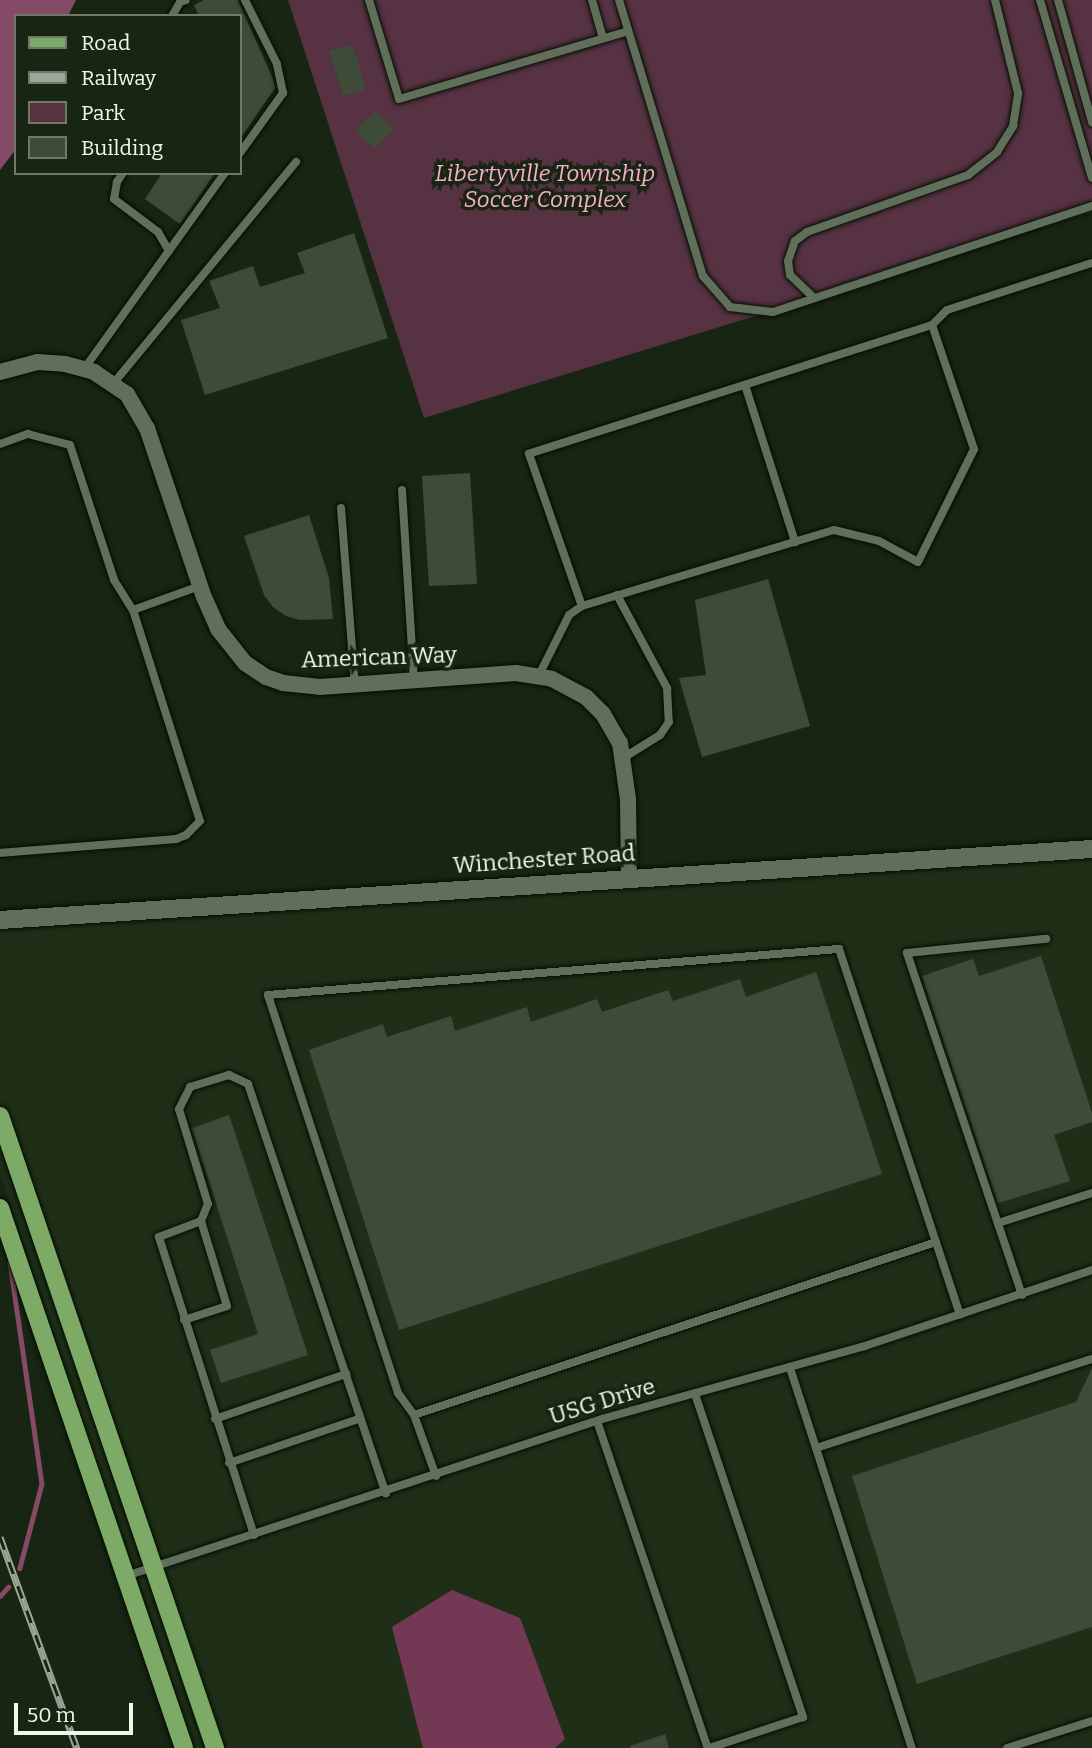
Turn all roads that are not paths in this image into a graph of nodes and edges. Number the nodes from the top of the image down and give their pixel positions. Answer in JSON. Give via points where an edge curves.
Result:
{"nodes":[{"id":1,"x":245,"y":0,"type":"edge"},
{"id":2,"x":369,"y":0,"type":"edge"},
{"id":3,"x":592,"y":0,"type":"edge"},
{"id":4,"x":619,"y":0,"type":"edge"},
{"id":5,"x":995,"y":0,"type":"edge"},
{"id":6,"x":1040,"y":0,"type":"edge"},
{"id":7,"x":1058,"y":0,"type":"edge"},
{"id":8,"x":628,"y":31,"type":"junction"},
{"id":9,"x":603,"y":38,"type":"junction"},
{"id":10,"x":1092,"y":122,"type":"edge"},
{"id":11,"x":242,"y":150,"type":"edge"},
{"id":12,"x":296,"y":162,"type":"dead end"},
{"id":13,"x":122,"y":175,"type":"edge"},
{"id":14,"x":224,"y":175,"type":"edge"},
{"id":15,"x":1092,"y":178,"type":"edge"},
{"id":16,"x":1092,"y":206,"type":"edge"},
{"id":17,"x":169,"y":251,"type":"junction"},
{"id":18,"x":1092,"y":263,"type":"edge"},
{"id":19,"x":814,"y":298,"type":"junction"},
{"id":20,"x":932,"y":325,"type":"junction"},
{"id":21,"x":84,"y":369,"type":"junction"},
{"id":22,"x":0,"y":372,"type":"edge"},
{"id":23,"x":113,"y":384,"type":"junction"},
{"id":24,"x":745,"y":385,"type":"junction"},
{"id":25,"x":0,"y":444,"type":"edge"},
{"id":26,"x":402,"y":490,"type":"dead end"},
{"id":27,"x":341,"y":508,"type":"dead end"},
{"id":28,"x":794,"y":542,"type":"junction"},
{"id":29,"x":200,"y":586,"type":"junction"},
{"id":30,"x":617,"y":595,"type":"junction"},
{"id":31,"x":582,"y":606,"type":"junction"},
{"id":32,"x":133,"y":610,"type":"junction"},
{"id":33,"x":539,"y":676,"type":"junction"},
{"id":34,"x":414,"y":680,"type":"junction"},
{"id":35,"x":355,"y":684,"type":"junction"},
{"id":36,"x":623,"y":758,"type":"junction"},
{"id":37,"x":1092,"y":849,"type":"edge"},
{"id":38,"x":0,"y":853,"type":"edge"},
{"id":39,"x":629,"y":877,"type":"junction"},
{"id":40,"x":0,"y":920,"type":"edge"},
{"id":41,"x":1046,"y":939,"type":"dead end"},
{"id":42,"x":0,"y":1116,"type":"edge"},
{"id":43,"x":1092,"y":1193,"type":"edge"},
{"id":44,"x":0,"y":1208,"type":"edge"},
{"id":45,"x":201,"y":1221,"type":"junction"},
{"id":46,"x":998,"y":1223,"type":"junction"},
{"id":47,"x":936,"y":1242,"type":"junction"},
{"id":48,"x":1092,"y":1270,"type":"edge"},
{"id":49,"x":1022,"y":1295,"type":"junction"},
{"id":50,"x":960,"y":1315,"type":"junction"},
{"id":51,"x":184,"y":1320,"type":"junction"},
{"id":52,"x":1092,"y":1359,"type":"edge"},
{"id":53,"x":790,"y":1368,"type":"junction"},
{"id":54,"x":346,"y":1374,"type":"junction"},
{"id":55,"x":695,"y":1394,"type":"junction"},
{"id":56,"x":414,"y":1415,"type":"junction"},
{"id":57,"x":361,"y":1418,"type":"junction"},
{"id":58,"x":215,"y":1419,"type":"junction"},
{"id":59,"x":597,"y":1421,"type":"junction"},
{"id":60,"x":816,"y":1448,"type":"junction"},
{"id":61,"x":229,"y":1463,"type":"junction"},
{"id":62,"x":436,"y":1476,"type":"junction"},
{"id":63,"x":386,"y":1493,"type":"junction"},
{"id":64,"x":254,"y":1535,"type":"junction"},
{"id":65,"x":153,"y":1567,"type":"junction"},
{"id":66,"x":126,"y":1576,"type":"junction"},
{"id":67,"x":1092,"y":1721,"type":"edge"},
{"id":68,"x":184,"y":1748,"type":"edge"},
{"id":69,"x":215,"y":1748,"type":"edge"},
{"id":70,"x":708,"y":1748,"type":"edge"},
{"id":71,"x":912,"y":1748,"type":"edge"},
{"id":72,"x":1006,"y":1748,"type":"edge"}],
"edges":[{"from":1,"to":11,"type":"lane","via":[[277,64],[282,93]]},
{"from":2,"to":9,"type":"lane","via":[[399,99]]},
{"from":3,"to":9,"type":"lane"},
{"from":4,"to":8,"type":"lane"},
{"from":5,"to":19,"type":"lane","via":[[1018,93],[1013,126],[997,152],[968,175],[807,232],[795,241],[788,261],[790,275]]},
{"from":6,"to":15,"type":"lane"},
{"from":7,"to":10,"type":"lane"},
{"from":8,"to":9,"type":"lane"},
{"from":8,"to":19,"type":"lane","via":[[702,276],[730,307],[773,312]]},
{"from":12,"to":23,"type":"lane"},
{"from":13,"to":17,"type":"lane","via":[[114,199],[158,232]]},
{"from":14,"to":17,"type":"lane"},
{"from":16,"to":19,"type":"lane"},
{"from":17,"to":21,"type":"lane"},
{"from":18,"to":20,"type":"lane","via":[[947,310]]},
{"from":20,"to":24,"type":"lane"},
{"from":20,"to":28,"type":"lane","via":[[974,449],[918,562],[879,541],[834,530]]},
{"from":21,"to":22,"type":"street","name":"American Way","via":[[38,362]]},
{"from":21,"to":23,"type":"street","name":"American Way"},
{"from":23,"to":29,"type":"street","name":"American Way","via":[[127,394],[147,428]]},
{"from":24,"to":28,"type":"lane"},
{"from":24,"to":31,"type":"lane","via":[[529,454]]},
{"from":25,"to":32,"type":"lane","via":[[28,434],[70,445],[114,580]]},
{"from":26,"to":34,"type":"lane"},
{"from":27,"to":35,"type":"lane"},
{"from":28,"to":30,"type":"lane"},
{"from":29,"to":32,"type":"lane"},
{"from":29,"to":35,"type":"street","name":"American Way","via":[[218,629],[245,663],[283,683]]},
{"from":30,"to":31,"type":"lane"},
{"from":30,"to":36,"type":"lane","via":[[667,688],[669,722],[660,735]]},
{"from":31,"to":33,"type":"lane","via":[[569,615]]},
{"from":32,"to":38,"type":"lane","via":[[200,821],[176,839]]},
{"from":33,"to":34,"type":"street","name":"American Way","via":[[516,673]]},
{"from":33,"to":36,"type":"street","name":"American Way","via":[[586,697],[616,732]]},
{"from":34,"to":35,"type":"street","name":"American Way"},
{"from":36,"to":39,"type":"street","name":"American Way"},
{"from":37,"to":39,"type":"main road","name":"Winchester Road"},
{"from":39,"to":40,"type":"main road","name":"Winchester Road"},
{"from":41,"to":46,"type":"lane","via":[[906,953]]},
{"from":42,"to":65,"type":"main road"},
{"from":43,"to":46,"type":"lane"},
{"from":44,"to":66,"type":"main road"},
{"from":45,"to":51,"type":"lane","via":[[159,1237]]},
{"from":45,"to":51,"type":"lane","via":[[228,1306]]},
{"from":45,"to":54,"type":"lane","via":[[208,1204],[179,1109],[190,1087],[229,1074],[248,1084]]},
{"from":46,"to":49,"type":"lane"},
{"from":47,"to":50,"type":"lane"},
{"from":47,"to":56,"type":"lane"},
{"from":47,"to":56,"type":"lane","via":[[839,948],[268,995],[398,1393]]},
{"from":48,"to":49,"type":"lane","name":"USG Drive"},
{"from":49,"to":50,"type":"lane","name":"USG Drive"},
{"from":50,"to":53,"type":"lane","name":"USG Drive"},
{"from":51,"to":58,"type":"lane"},
{"from":52,"to":60,"type":"lane"},
{"from":53,"to":55,"type":"lane","name":"USG Drive"},
{"from":53,"to":60,"type":"lane"},
{"from":54,"to":57,"type":"lane"},
{"from":54,"to":58,"type":"lane"},
{"from":55,"to":59,"type":"lane","name":"USG Drive"},
{"from":55,"to":70,"type":"lane","via":[[803,1717]]},
{"from":56,"to":62,"type":"lane"},
{"from":57,"to":61,"type":"lane"},
{"from":57,"to":63,"type":"lane"},
{"from":58,"to":61,"type":"lane"},
{"from":59,"to":62,"type":"lane","name":"USG Drive"},
{"from":59,"to":70,"type":"lane"},
{"from":60,"to":71,"type":"lane"},
{"from":61,"to":64,"type":"lane"},
{"from":62,"to":63,"type":"lane","name":"USG Drive"},
{"from":63,"to":64,"type":"lane","name":"USG Drive"},
{"from":64,"to":65,"type":"lane","name":"USG Drive"},
{"from":65,"to":66,"type":"lane","name":"USG Drive"},
{"from":65,"to":69,"type":"main road"},
{"from":66,"to":68,"type":"main road"},
{"from":67,"to":72,"type":"lane"}]}
